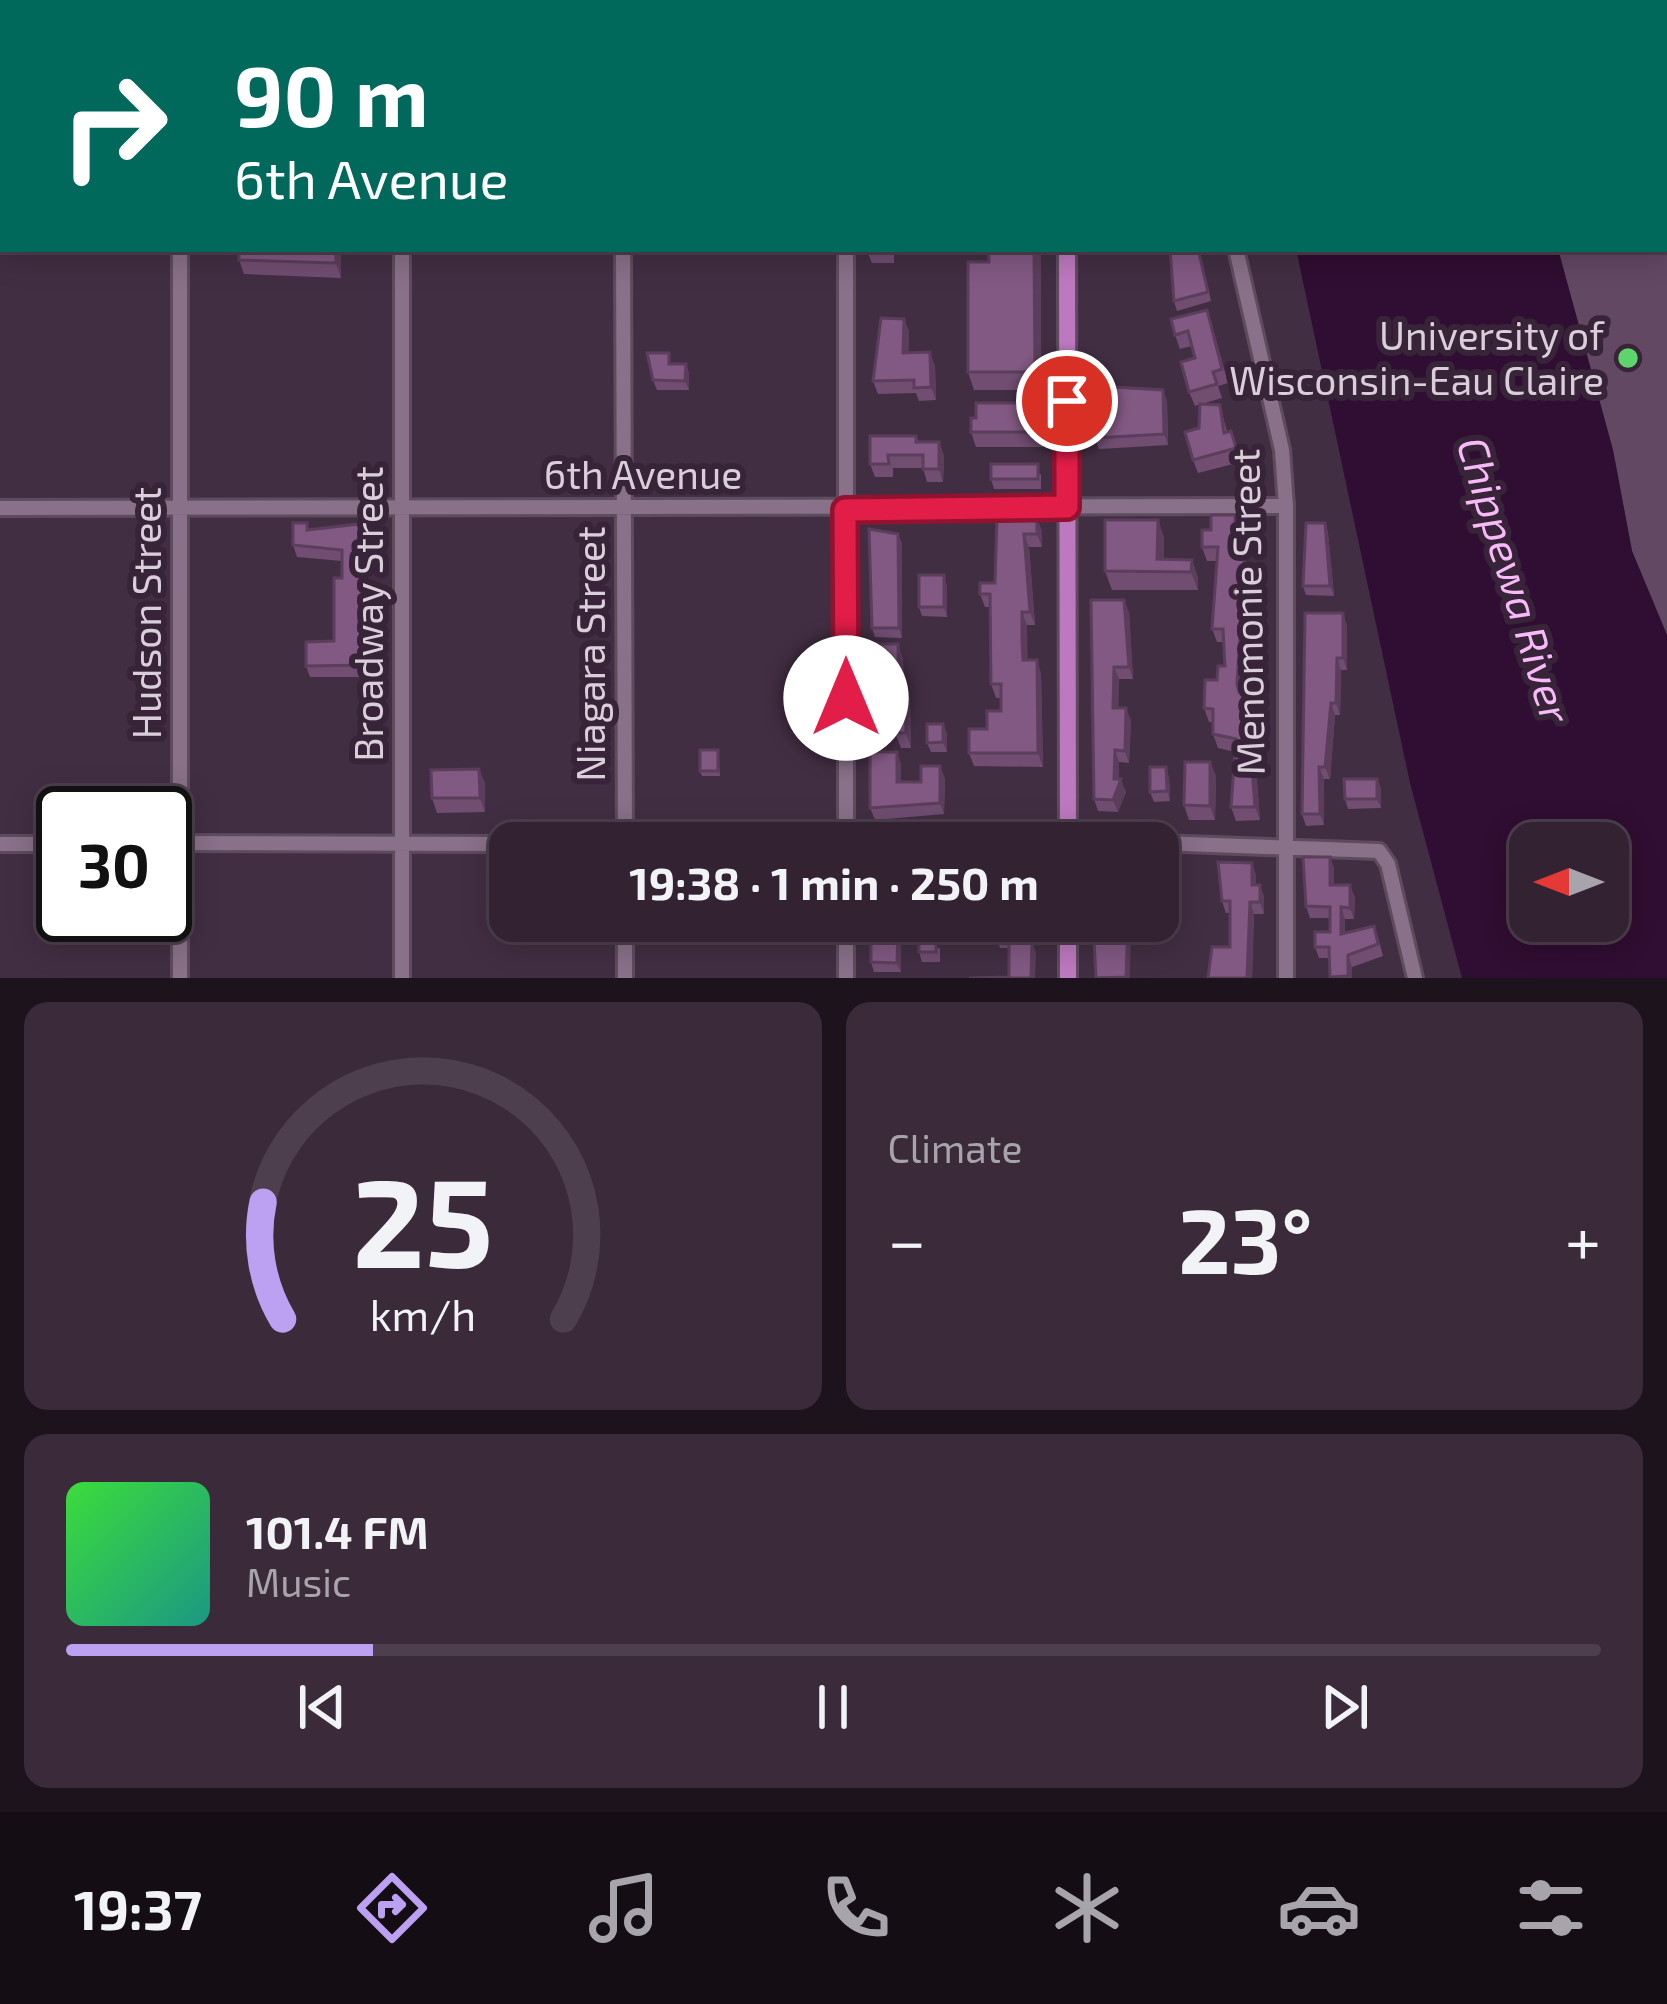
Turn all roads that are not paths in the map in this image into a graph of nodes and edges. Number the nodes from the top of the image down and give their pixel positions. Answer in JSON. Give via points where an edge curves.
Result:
{"nodes":[{"id":1,"x":179,"y":252,"type":"edge"},
{"id":2,"x":402,"y":252,"type":"edge"},
{"id":3,"x":623,"y":252,"type":"edge"},
{"id":4,"x":846,"y":252,"type":"edge"},
{"id":5,"x":1067,"y":252,"type":"edge"},
{"id":6,"x":1237,"y":252,"type":"edge"},
{"id":7,"x":1286,"y":506,"type":"junction"},
{"id":8,"x":1067,"y":507,"type":"junction"},
{"id":9,"x":0,"y":508,"type":"edge"},
{"id":10,"x":401,"y":508,"type":"junction"},
{"id":11,"x":623,"y":508,"type":"junction"},
{"id":12,"x":180,"y":509,"type":"junction"},
{"id":13,"x":845,"y":510,"type":"junction"},
{"id":14,"x":173,"y":786,"type":"edge"},
{"id":15,"x":625,"y":822,"type":"edge"},
{"id":16,"x":846,"y":822,"type":"edge"},
{"id":17,"x":1068,"y":822,"type":"edge"},
{"id":18,"x":192,"y":843,"type":"edge"},
{"id":19,"x":0,"y":844,"type":"edge"},
{"id":20,"x":36,"y":844,"type":"edge"},
{"id":21,"x":403,"y":844,"type":"junction"},
{"id":22,"x":489,"y":844,"type":"edge"},
{"id":23,"x":1179,"y":844,"type":"edge"},
{"id":24,"x":1286,"y":847,"type":"junction"},
{"id":25,"x":178,"y":942,"type":"edge"},
{"id":26,"x":625,"y":942,"type":"edge"},
{"id":27,"x":846,"y":942,"type":"edge"},
{"id":28,"x":1068,"y":942,"type":"edge"},
{"id":29,"x":180,"y":978,"type":"edge"},
{"id":30,"x":402,"y":978,"type":"edge"},
{"id":31,"x":625,"y":978,"type":"edge"},
{"id":32,"x":846,"y":978,"type":"edge"},
{"id":33,"x":1068,"y":978,"type":"edge"},
{"id":34,"x":1286,"y":978,"type":"edge"},
{"id":35,"x":1415,"y":978,"type":"edge"}],
"edges":[{"from":1,"to":12,"type":"street","name":"Hudson Street"},
{"from":2,"to":10,"type":"street","name":"Broadway Street"},
{"from":3,"to":11,"type":"street","name":"Niagara Street"},
{"from":4,"to":13,"type":"street"},
{"from":5,"to":8,"type":"main road"},
{"from":6,"to":7,"type":"street","name":"Menomonie Street","via":[[1282,450]]},
{"from":7,"to":8,"type":"street","name":"6th Avenue"},
{"from":7,"to":24,"type":"street","name":"Menomonie Street"},
{"from":8,"to":13,"type":"street","name":"6th Avenue"},
{"from":8,"to":17,"type":"main road"},
{"from":9,"to":12,"type":"street","name":"6th Avenue"},
{"from":10,"to":11,"type":"street","name":"6th Avenue"},
{"from":10,"to":12,"type":"street","name":"6th Avenue"},
{"from":10,"to":21,"type":"street","name":"Broadway Street"},
{"from":11,"to":13,"type":"street","name":"6th Avenue"},
{"from":11,"to":15,"type":"street","name":"Niagara Street"},
{"from":12,"to":14,"type":"street","name":"Hudson Street"},
{"from":13,"to":16,"type":"street"},
{"from":18,"to":21,"type":"street"},
{"from":19,"to":20,"type":"street"},
{"from":21,"to":22,"type":"street"},
{"from":21,"to":30,"type":"street","name":"Broadway Street"},
{"from":23,"to":24,"type":"street"},
{"from":24,"to":34,"type":"street","name":"Menomonie Street"},
{"from":24,"to":35,"type":"street","via":[[1379,851]]},
{"from":25,"to":29,"type":"street","name":"Hudson Street"},
{"from":26,"to":31,"type":"street"},
{"from":27,"to":32,"type":"street"},
{"from":28,"to":33,"type":"main road"}]}
